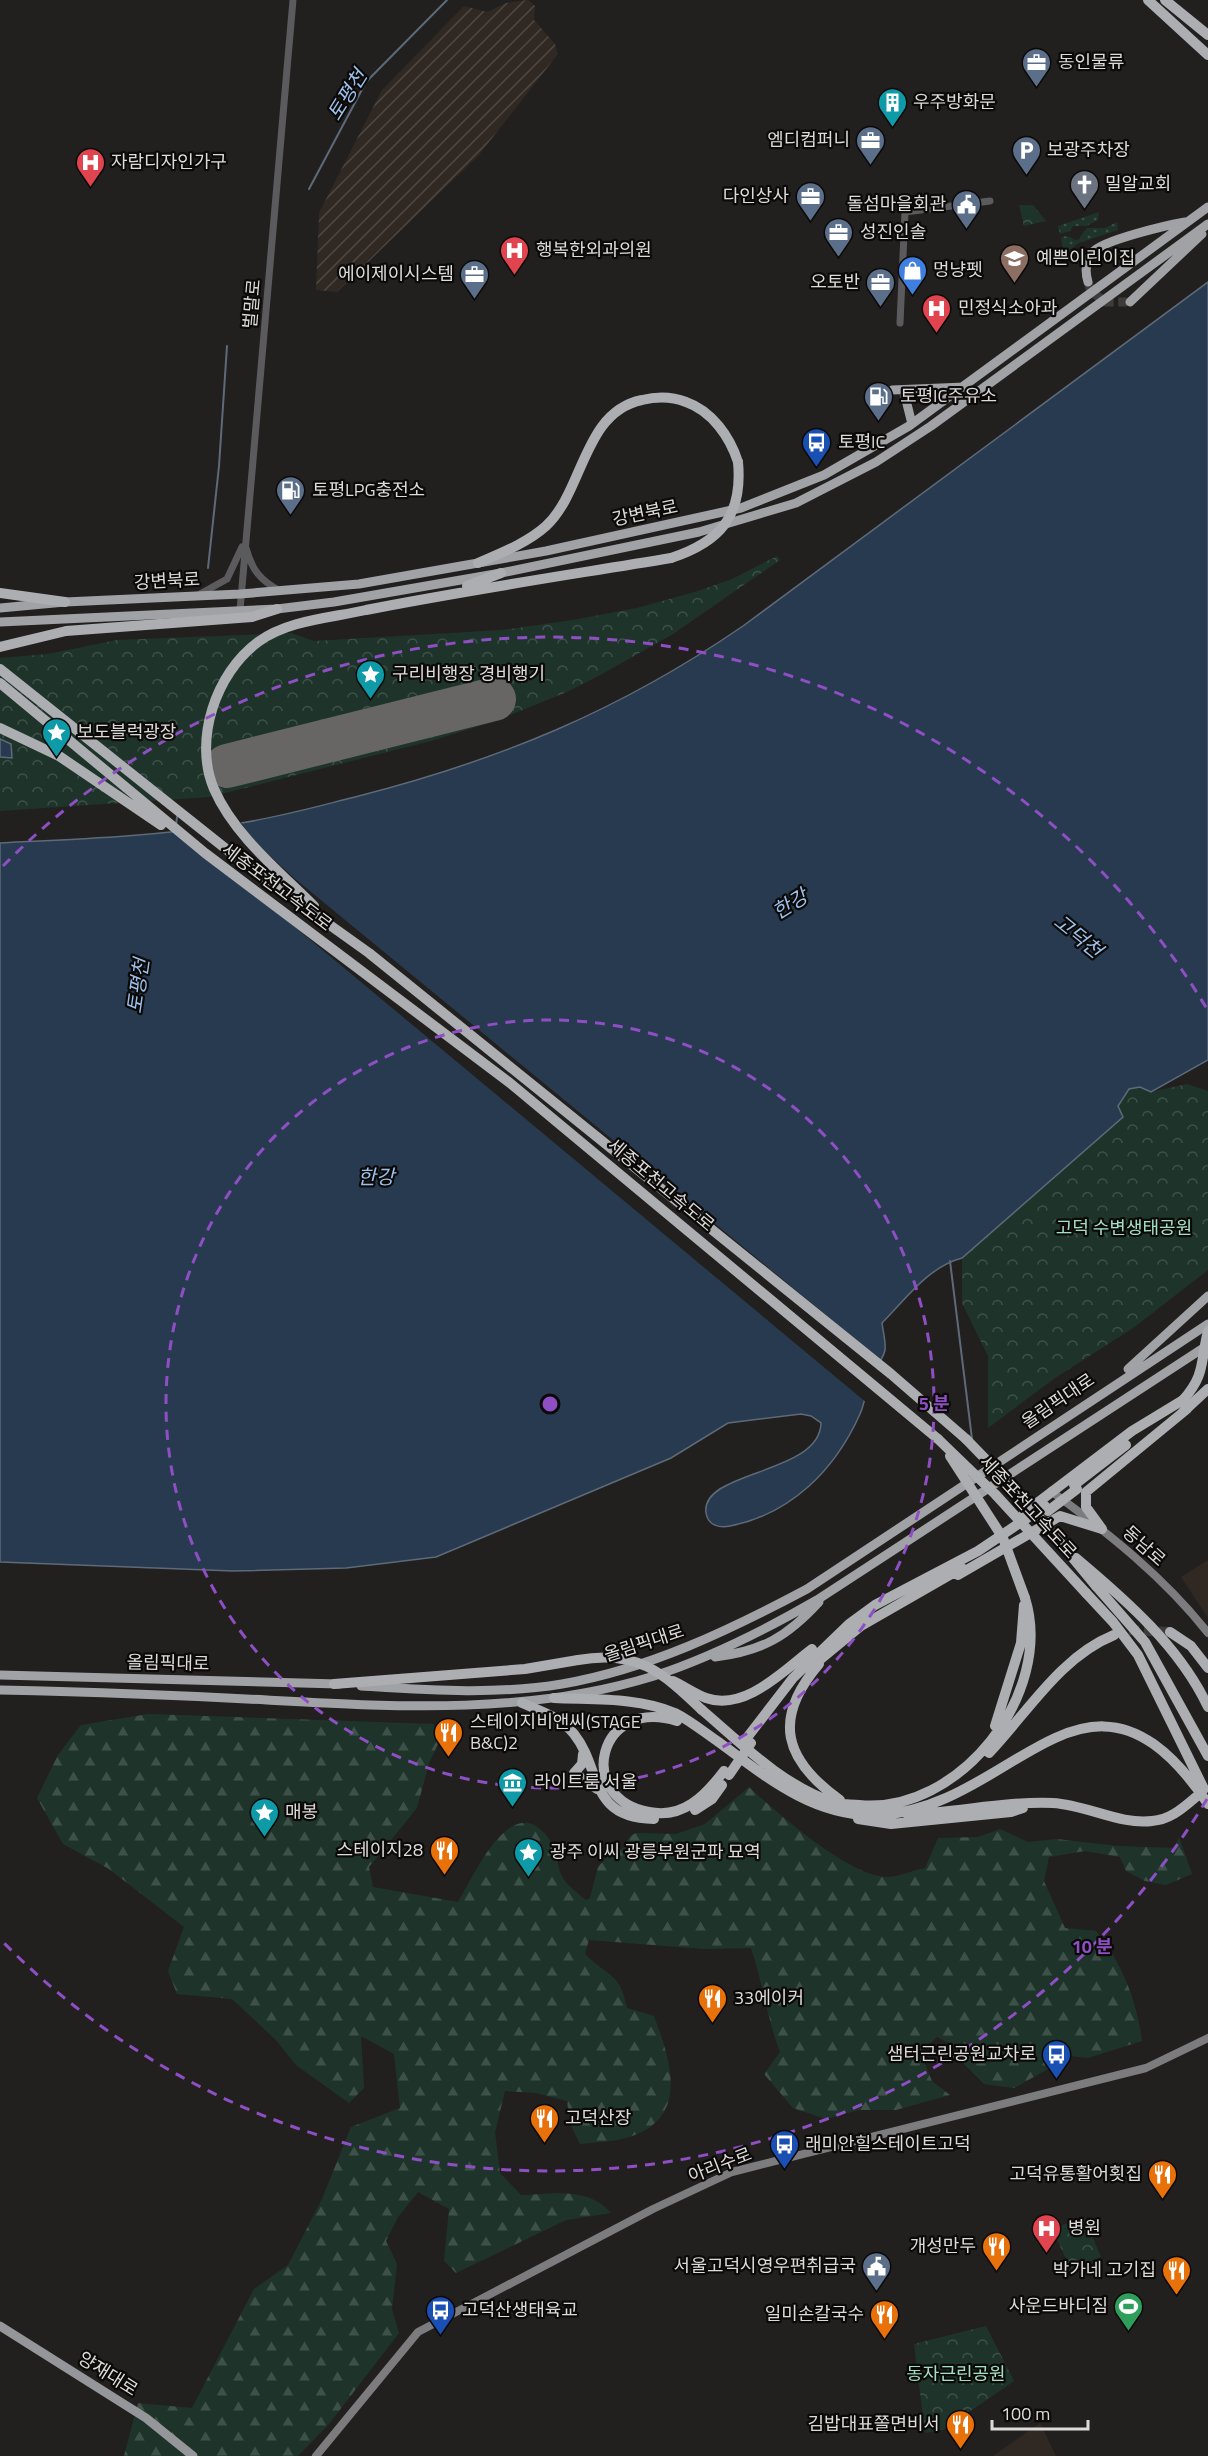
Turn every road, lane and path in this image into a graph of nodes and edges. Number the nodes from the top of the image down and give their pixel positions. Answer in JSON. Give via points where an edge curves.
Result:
{"nodes":[{"id":1,"x":293,"y":0,"type":"edge"},
{"id":2,"x":1148,"y":0,"type":"edge"},
{"id":3,"x":1165,"y":0,"type":"edge"},
{"id":4,"x":1208,"y":35,"type":"edge"},
{"id":5,"x":1208,"y":55,"type":"edge"},
{"id":6,"x":990,"y":201,"type":"dead end"},
{"id":7,"x":1208,"y":207,"type":"edge"},
{"id":8,"x":1188,"y":221,"type":"junction"},
{"id":9,"x":1208,"y":226,"type":"edge"},
{"id":10,"x":1088,"y":282,"type":"dead end"},
{"id":11,"x":1130,"y":302,"type":"dead end"},
{"id":12,"x":900,"y":323,"type":"dead end"},
{"id":13,"x":964,"y":387,"type":"junction"},
{"id":14,"x":892,"y":390,"type":"dead end"},
{"id":15,"x":905,"y":396,"type":"dead end"},
{"id":16,"x":912,"y":424,"type":"junction"},
{"id":17,"x":244,"y":542,"type":"junction"},
{"id":18,"x":478,"y":563,"type":"junction"},
{"id":19,"x":501,"y":573,"type":"junction"},
{"id":20,"x":281,"y":591,"type":"junction"},
{"id":21,"x":0,"y":592,"type":"edge"},
{"id":22,"x":453,"y":592,"type":"junction"},
{"id":23,"x":240,"y":594,"type":"junction"},
{"id":24,"x":197,"y":595,"type":"junction"},
{"id":25,"x":65,"y":602,"type":"junction"},
{"id":26,"x":0,"y":608,"type":"edge"},
{"id":27,"x":277,"y":609,"type":"junction"},
{"id":28,"x":240,"y":610,"type":"junction"},
{"id":29,"x":0,"y":622,"type":"edge"},
{"id":30,"x":0,"y":647,"type":"edge"},
{"id":31,"x":0,"y":669,"type":"edge"},
{"id":32,"x":0,"y":684,"type":"edge"},
{"id":33,"x":0,"y":728,"type":"edge"},
{"id":34,"x":333,"y":926,"type":"junction"},
{"id":35,"x":323,"y":944,"type":"junction"},
{"id":36,"x":1208,"y":1296,"type":"edge"},
{"id":37,"x":1208,"y":1324,"type":"edge"},
{"id":38,"x":1208,"y":1331,"type":"edge"},
{"id":39,"x":1208,"y":1345,"type":"edge"},
{"id":40,"x":1107,"y":1388,"type":"junction"},
{"id":41,"x":1208,"y":1389,"type":"edge"},
{"id":42,"x":1185,"y":1405,"type":"junction"},
{"id":43,"x":938,"y":1439,"type":"junction"},
{"id":44,"x":1051,"y":1491,"type":"junction"},
{"id":45,"x":1102,"y":1529,"type":"junction"},
{"id":46,"x":1100,"y":1583,"type":"junction"},
{"id":47,"x":925,"y":1585,"type":"junction"},
{"id":48,"x":827,"y":1593,"type":"junction"},
{"id":49,"x":849,"y":1624,"type":"junction"},
{"id":50,"x":1170,"y":1632,"type":"tunnel mouth"},
{"id":51,"x":1208,"y":1633,"type":"edge"},
{"id":52,"x":1114,"y":1635,"type":"dead end"},
{"id":53,"x":828,"y":1653,"type":"junction"},
{"id":54,"x":704,"y":1658,"type":"junction"},
{"id":55,"x":1208,"y":1668,"type":"edge"},
{"id":56,"x":0,"y":1675,"type":"edge"},
{"id":57,"x":668,"y":1678,"type":"junction"},
{"id":58,"x":334,"y":1684,"type":"junction"},
{"id":59,"x":0,"y":1690,"type":"edge"},
{"id":60,"x":554,"y":1698,"type":"junction"},
{"id":61,"x":522,"y":1703,"type":"junction"},
{"id":62,"x":1208,"y":1707,"type":"edge"},
{"id":63,"x":701,"y":1730,"type":"junction"},
{"id":64,"x":749,"y":1741,"type":"junction"},
{"id":65,"x":580,"y":1742,"type":"junction"},
{"id":66,"x":1208,"y":1756,"type":"edge"},
{"id":67,"x":727,"y":1773,"type":"junction"},
{"id":68,"x":960,"y":1774,"type":"junction"},
{"id":69,"x":599,"y":1791,"type":"junction"},
{"id":70,"x":1196,"y":1797,"type":"dead end"},
{"id":71,"x":1208,"y":1799,"type":"edge"},
{"id":72,"x":1037,"y":1803,"type":"junction"},
{"id":73,"x":1208,"y":1804,"type":"edge"},
{"id":74,"x":844,"y":1808,"type":"junction"},
{"id":75,"x":879,"y":1815,"type":"junction"},
{"id":76,"x":1208,"y":2038,"type":"edge"},
{"id":77,"x":0,"y":2326,"type":"edge"},
{"id":78,"x":193,"y":2456,"type":"edge"},
{"id":79,"x":316,"y":2456,"type":"edge"}],
"edges":[{"from":1,"to":17,"type":"street","name":"벌말로"},
{"from":2,"to":5,"type":"highway"},
{"from":3,"to":4,"type":"highway"},
{"from":6,"to":12,"type":"street","via":[[905,212]]},
{"from":7,"to":8,"type":"highway","name":"강변북로"},
{"from":8,"to":10,"type":"highway","via":[[1098,247],[1088,260]]},
{"from":8,"to":13,"type":"highway","name":"강변북로"},
{"from":9,"to":11,"type":"highway"},
{"from":9,"to":19,"type":"highway","name":"강변북로","via":[[931,426],[828,489],[796,503],[699,532]]},
{"from":13,"to":14,"type":"highway"},
{"from":13,"to":16,"type":"highway","name":"강변북로"},
{"from":15,"to":16,"type":"highway"},
{"from":16,"to":18,"type":"highway","name":"강변북로","via":[[848,464],[741,508]]},
{"from":17,"to":20,"type":"street","via":[[255,572]]},
{"from":17,"to":23,"type":"street","name":"벌말로"},
{"from":17,"to":24,"type":"street","via":[[227,579]]},
{"from":18,"to":20,"type":"highway","name":"강변북로","via":[[359,584]]},
{"from":18,"to":22,"type":"highway","bridge":true,"via":[[545,526],[568,497],[593,440],[609,418],[635,401],[658,396],[690,403],[722,430],[734,448],[738,462],[735,504],[723,527],[705,544],[671,558]]},
{"from":19,"to":22,"type":"highway"},
{"from":19,"to":27,"type":"highway","name":"강변북로"},
{"from":20,"to":23,"type":"highway","name":"강변북로"},
{"from":21,"to":25,"type":"highway"},
{"from":22,"to":34,"type":"highway","via":[[288,626],[258,642],[237,662],[213,704],[208,726],[208,766],[223,805],[249,840]]},
{"from":23,"to":24,"type":"highway","name":"강변북로"},
{"from":23,"to":28,"type":"street","name":"벌말로"},
{"from":24,"to":25,"type":"highway","name":"강변북로"},
{"from":25,"to":26,"type":"highway","name":"강변북로"},
{"from":27,"to":28,"type":"highway","name":"강변북로"},
{"from":27,"to":30,"type":"highway","via":[[252,618],[66,632]]},
{"from":28,"to":29,"type":"highway","name":"강변북로"},
{"from":31,"to":34,"type":"highway","name":"세종포천고속도로","via":[[250,868]]},
{"from":32,"to":35,"type":"highway","name":"세종포천고속도로","via":[[205,854]]},
{"from":33,"to":35,"type":"highway","via":[[59,756],[153,819]]},
{"from":34,"to":46,"type":"highway","name":"세종포천고속도로","bridge":true,"via":[[900,1381],[999,1472],[1060,1544]]},
{"from":35,"to":43,"type":"highway","name":"세종포천고속도로","via":[[519,1090]]},
{"from":36,"to":40,"type":"highway"},
{"from":37,"to":40,"type":"highway","name":"올림픽대로"},
{"from":38,"to":42,"type":"highway","bridge":true,"via":[[1201,1373]]},
{"from":39,"to":48,"type":"highway","name":"올림픽대로"},
{"from":40,"to":58,"type":"highway","name":"올림픽대로","via":[[807,1589],[694,1644],[630,1667],[562,1684],[429,1690]]},
{"from":41,"to":42,"type":"highway"},
{"from":42,"to":44,"type":"highway","via":[[1132,1431]]},
{"from":42,"to":45,"type":"highway","via":[[1086,1492],[1086,1506]]},
{"from":42,"to":47,"type":"highway","via":[[1047,1509]]},
{"from":43,"to":68,"type":"highway","bridge":true,"via":[[1004,1538],[1031,1619],[1029,1649],[1012,1706],[991,1740]]},
{"from":43,"to":71,"type":"highway","name":"세종포천고속도로","bridge":true,"via":[[995,1494],[1113,1622],[1138,1655]]},
{"from":44,"to":45,"type":"main road","name":"동남로"},
{"from":44,"to":47,"type":"highway"},
{"from":45,"to":47,"type":"highway","via":[[1064,1515],[1054,1518],[966,1571]]},
{"from":45,"to":51,"type":"main road","name":"동남로","via":[[1180,1599]]},
{"from":46,"to":62,"type":"highway","via":[[1163,1641]]},
{"from":46,"to":66,"type":"highway","name":"세종포천고속도로","via":[[1145,1642]]},
{"from":47,"to":49,"type":"highway","via":[[875,1605]]},
{"from":47,"to":53,"type":"highway","via":[[861,1626]]},
{"from":48,"to":54,"type":"highway","name":"올림픽대로","via":[[763,1631]]},
{"from":48,"to":54,"type":"highway","via":[[797,1626],[774,1641],[742,1653]]},
{"from":49,"to":57,"type":"highway","via":[[756,1691],[732,1699],[708,1699]]},
{"from":49,"to":64,"type":"highway","via":[[793,1678]]},
{"from":50,"to":55,"type":"highway","via":[[1191,1646]]},
{"from":52,"to":68,"type":"highway","via":[[1070,1663],[986,1755]]},
{"from":53,"to":64,"type":"highway","via":[[791,1688]]},
{"from":53,"to":74,"type":"highway","via":[[800,1689],[788,1727],[791,1748],[803,1767]]},
{"from":54,"to":60,"type":"highway","name":"올림픽대로","via":[[652,1676]]},
{"from":56,"to":58,"type":"highway","name":"올림픽대로"},
{"from":57,"to":58,"type":"highway","bridge":true,"via":[[647,1665],[598,1656],[525,1668]]},
{"from":57,"to":74,"type":"highway","bridge":true,"via":[[773,1770]]},
{"from":59,"to":61,"type":"highway","name":"올림픽대로","via":[[407,1707]]},
{"from":60,"to":61,"type":"highway","name":"올림픽대로"},
{"from":60,"to":63,"type":"highway","via":[[652,1706],[675,1713]]},
{"from":61,"to":65,"type":"highway","via":[[561,1720]]},
{"from":63,"to":67,"type":"highway","via":[[649,1716],[625,1723],[607,1745],[604,1761],[610,1789],[627,1807],[666,1813],[691,1806]]},
{"from":63,"to":74,"type":"highway","via":[[778,1786],[816,1804]]},
{"from":64,"to":67,"type":"highway","bridge":true},
{"from":65,"to":69,"type":"highway"},
{"from":65,"to":69,"type":"highway","via":[[582,1764],[574,1773]]},
{"from":67,"to":69,"type":"highway","via":[[705,1805],[667,1819],[634,1818],[618,1810]]},
{"from":68,"to":74,"type":"highway","via":[[918,1799]]},
{"from":70,"to":72,"type":"highway","via":[[1172,1816],[1152,1821],[1129,1820],[1089,1808]]},
{"from":72,"to":74,"type":"highway","via":[[1011,1812],[891,1824],[865,1821]]},
{"from":72,"to":75,"type":"highway"},
{"from":73,"to":75,"type":"highway","via":[[1173,1758],[1156,1745],[1116,1727],[1093,1727],[1059,1735],[942,1798]]},
{"from":74,"to":75,"type":"highway"},
{"from":76,"to":79,"type":"main road","name":"아리수로","via":[[1146,2068],[732,2172],[653,2209],[418,2332]]},
{"from":77,"to":78,"type":"main road","name":"양재대로","via":[[146,2418]]}]}
